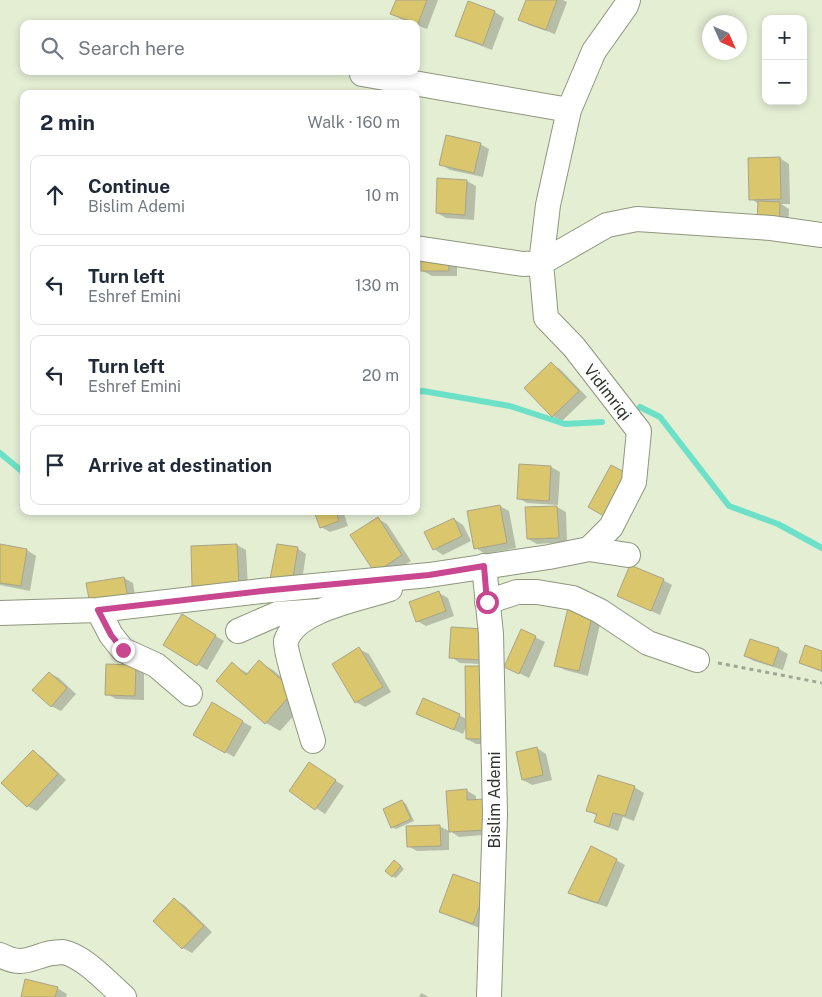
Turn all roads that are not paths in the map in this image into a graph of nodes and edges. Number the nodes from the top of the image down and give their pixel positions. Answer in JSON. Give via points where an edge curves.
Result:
{"nodes":[{"id":1,"x":628,"y":0,"type":"edge"},
{"id":2,"x":368,"y":75,"type":"edge"},
{"id":3,"x":569,"y":110,"type":"junction"},
{"id":4,"x":822,"y":236,"type":"edge"},
{"id":5,"x":420,"y":249,"type":"edge"},
{"id":6,"x":541,"y":263,"type":"junction"},
{"id":7,"x":589,"y":549,"type":"junction"},
{"id":8,"x":628,"y":554,"type":"dead end"},
{"id":9,"x":484,"y":566,"type":"junction"},
{"id":10,"x":429,"y":575,"type":"junction"},
{"id":11,"x":487,"y":602,"type":"junction"},
{"id":12,"x":98,"y":610,"type":"junction"},
{"id":13,"x":322,"y":611,"type":"junction"},
{"id":14,"x":0,"y":614,"type":"edge"},
{"id":15,"x":238,"y":631,"type":"dead end"},
{"id":16,"x":698,"y":660,"type":"road end"},
{"id":17,"x":190,"y":694,"type":"dead end"},
{"id":18,"x":313,"y":741,"type":"dead end"},
{"id":19,"x":0,"y":955,"type":"edge"},
{"id":20,"x":124,"y":997,"type":"edge"},
{"id":21,"x":489,"y":997,"type":"edge"}],
"edges":[{"from":1,"to":3,"type":"street","name":"Vidimriqi","via":[[594,51]]},
{"from":2,"to":3,"type":"street"},
{"from":3,"to":6,"type":"street","name":"Vidimriqi","via":[[548,205]]},
{"from":4,"to":6,"type":"street","via":[[771,228],[637,219],[608,225]]},
{"from":5,"to":6,"type":"street","via":[[523,264]]},
{"from":6,"to":7,"type":"street","name":"Vidimriqi","via":[[546,318],[574,347],[639,431],[634,482],[610,527]]},
{"from":7,"to":8,"type":"street"},
{"from":7,"to":9,"type":"street"},
{"from":9,"to":10,"type":"street"},
{"from":9,"to":11,"type":"street","name":"Bislim Ademi"},
{"from":10,"to":12,"type":"street"},
{"from":10,"to":13,"type":"street"},
{"from":11,"to":16,"type":"street","via":[[517,592],[573,598],[625,626],[648,643]]},
{"from":11,"to":21,"type":"street","name":"Bislim Ademi","via":[[491,634],[495,814]]},
{"from":12,"to":14,"type":"street"},
{"from":12,"to":17,"type":"street","via":[[123,650],[156,665]]},
{"from":13,"to":15,"type":"street","via":[[277,614]]},
{"from":13,"to":18,"type":"street","via":[[306,618],[286,642]]},
{"from":19,"to":20,"type":"street","via":[[24,962],[61,952],[70,954],[78,957]]}]}
